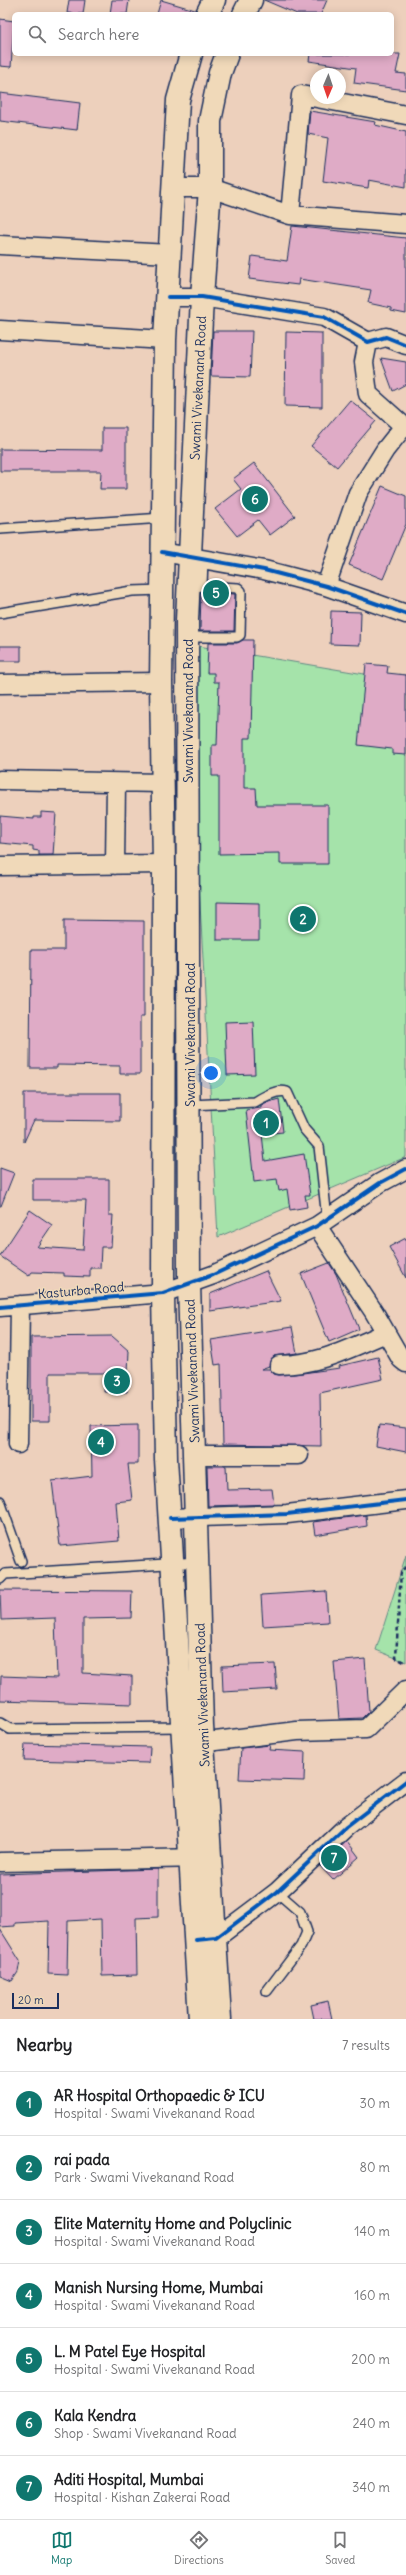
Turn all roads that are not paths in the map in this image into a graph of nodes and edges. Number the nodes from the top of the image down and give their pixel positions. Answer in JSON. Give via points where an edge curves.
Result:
{"nodes":[{"id":1,"x":214,"y":0,"type":"edge"},
{"id":2,"x":251,"y":0,"type":"edge"},
{"id":3,"x":209,"y":12,"type":"edge"},
{"id":4,"x":245,"y":12,"type":"edge"},
{"id":5,"x":190,"y":56,"type":"edge"},
{"id":6,"x":226,"y":56,"type":"edge"},
{"id":7,"x":406,"y":115,"type":"edge"},
{"id":8,"x":172,"y":188,"type":"junction"},
{"id":9,"x":210,"y":188,"type":"junction"},
{"id":10,"x":290,"y":215,"type":"junction"},
{"id":11,"x":406,"y":224,"type":"edge"},
{"id":12,"x":0,"y":245,"type":"edge"},
{"id":13,"x":170,"y":254,"type":"junction"},
{"id":14,"x":168,"y":297,"type":"junction"},
{"id":15,"x":202,"y":297,"type":"junction"},
{"id":16,"x":0,"y":330,"type":"edge"},
{"id":17,"x":165,"y":340,"type":"junction"},
{"id":18,"x":368,"y":342,"type":"junction"},
{"id":19,"x":406,"y":345,"type":"edge"},
{"id":20,"x":405,"y":427,"type":"edge"},
{"id":21,"x":162,"y":518,"type":"junction"},
{"id":22,"x":0,"y":529,"type":"edge"},
{"id":23,"x":162,"y":552,"type":"junction"},
{"id":24,"x":196,"y":557,"type":"junction"},
{"id":25,"x":202,"y":586,"type":"junction"},
{"id":26,"x":326,"y":586,"type":"junction"},
{"id":27,"x":162,"y":590,"type":"junction"},
{"id":28,"x":0,"y":613,"type":"edge"},
{"id":29,"x":406,"y":614,"type":"edge"},
{"id":30,"x":189,"y":628,"type":"junction"},
{"id":31,"x":161,"y":682,"type":"junction"},
{"id":32,"x":0,"y":684,"type":"edge"},
{"id":33,"x":0,"y":780,"type":"edge"},
{"id":34,"x":162,"y":782,"type":"junction"},
{"id":35,"x":116,"y":783,"type":"junction"},
{"id":36,"x":164,"y":864,"type":"junction"},
{"id":37,"x":115,"y":865,"type":"junction"},
{"id":38,"x":0,"y":866,"type":"edge"},
{"id":39,"x":190,"y":1105,"type":"junction"},
{"id":40,"x":406,"y":1169,"type":"edge"},
{"id":41,"x":322,"y":1222,"type":"junction"},
{"id":42,"x":189,"y":1284,"type":"junction"},
{"id":43,"x":163,"y":1293,"type":"junction"},
{"id":44,"x":20,"y":1305,"type":"junction"},
{"id":45,"x":0,"y":1306,"type":"edge"},
{"id":46,"x":386,"y":1333,"type":"junction"},
{"id":47,"x":406,"y":1363,"type":"edge"},
{"id":48,"x":279,"y":1365,"type":"dead end"},
{"id":49,"x":18,"y":1444,"type":"dead end"},
{"id":50,"x":194,"y":1455,"type":"junction"},
{"id":51,"x":299,"y":1455,"type":"dead end"},
{"id":52,"x":406,"y":1500,"type":"edge"},
{"id":53,"x":0,"y":1501,"type":"edge"},
{"id":54,"x":195,"y":1517,"type":"junction"},
{"id":55,"x":170,"y":1518,"type":"junction"},
{"id":56,"x":21,"y":1561,"type":"dead end"},
{"id":57,"x":198,"y":1562,"type":"junction"},
{"id":58,"x":172,"y":1564,"type":"junction"},
{"id":59,"x":0,"y":1579,"type":"edge"},
{"id":60,"x":406,"y":1690,"type":"edge"},
{"id":61,"x":0,"y":1723,"type":"edge"},
{"id":62,"x":193,"y":1735,"type":"junction"},
{"id":63,"x":406,"y":1782,"type":"edge"},
{"id":64,"x":200,"y":1858,"type":"junction"},
{"id":65,"x":0,"y":1862,"type":"edge"},
{"id":66,"x":277,"y":1892,"type":"junction"},
{"id":67,"x":206,"y":1939,"type":"junction"},
{"id":68,"x":267,"y":1991,"type":"dead end"},
{"id":69,"x":200,"y":2019,"type":"edge"},
{"id":70,"x":220,"y":2019,"type":"edge"}],
"edges":[{"from":1,"to":3,"type":"main road"},
{"from":2,"to":4,"type":"main road"},
{"from":5,"to":8,"type":"main road","name":"Swami Vivekanand Road","via":[[178,100]]},
{"from":6,"to":9,"type":"main road","name":"Swami Vivekanand Road","via":[[210,121]]},
{"from":7,"to":10,"type":"street","via":[[301,95]]},
{"from":8,"to":9,"type":"street"},
{"from":8,"to":13,"type":"main road","name":"Swami Vivekanand Road"},
{"from":9,"to":10,"type":"street"},
{"from":9,"to":15,"type":"main road","name":"Swami Vivekanand Road"},
{"from":10,"to":11,"type":"street"},
{"from":12,"to":13,"type":"street"},
{"from":13,"to":14,"type":"main road","name":"Swami Vivekanand Road"},
{"from":14,"to":15,"type":"street"},
{"from":14,"to":17,"type":"main road","name":"Swami Vivekanand Road"},
{"from":15,"to":18,"type":"street","via":[[324,317]]},
{"from":15,"to":24,"type":"main road","name":"Swami Vivekanand Road"},
{"from":16,"to":17,"type":"street"},
{"from":17,"to":21,"type":"main road","name":"Swami Vivekanand Road"},
{"from":18,"to":19,"type":"street","via":[[386,337]]},
{"from":18,"to":20,"type":"street","via":[[364,362],[368,394]]},
{"from":20,"to":26,"type":"street","via":[[385,450],[358,493]]},
{"from":21,"to":22,"type":"lane"},
{"from":21,"to":23,"type":"main road","name":"Swami Vivekanand Road"},
{"from":23,"to":24,"type":"street"},
{"from":23,"to":27,"type":"main road","name":"Swami Vivekanand Road"},
{"from":24,"to":25,"type":"lane"},
{"from":24,"to":26,"type":"street","via":[[264,570]]},
{"from":24,"to":30,"type":"main road","name":"Swami Vivekanand Road"},
{"from":25,"to":30,"type":"lane","via":[[192,589]]},
{"from":25,"to":30,"type":"lane","via":[[238,588],[241,591],[240,635],[196,637],[191,635]]},
{"from":26,"to":29,"type":"street"},
{"from":27,"to":28,"type":"lane","via":[[132,590]]},
{"from":27,"to":31,"type":"main road","name":"Swami Vivekanand Road"},
{"from":30,"to":39,"type":"main road","name":"Swami Vivekanand Road"},
{"from":31,"to":32,"type":"street"},
{"from":31,"to":34,"type":"main road","name":"Swami Vivekanand Road"},
{"from":33,"to":35,"type":"street"},
{"from":34,"to":35,"type":"street"},
{"from":34,"to":36,"type":"main road","name":"Swami Vivekanand Road"},
{"from":35,"to":37,"type":"street"},
{"from":36,"to":37,"type":"street"},
{"from":36,"to":43,"type":"main road","name":"Swami Vivekanand Road"},
{"from":37,"to":38,"type":"street"},
{"from":39,"to":41,"type":"lane","via":[[255,1102],[260,1097],[287,1092],[304,1129],[319,1146]]},
{"from":39,"to":42,"type":"main road","name":"Swami Vivekanand Road"},
{"from":40,"to":41,"type":"street","name":"Kasturba Road","via":[[380,1183]]},
{"from":41,"to":42,"type":"street","name":"Kasturba Road"},
{"from":41,"to":46,"type":"street"},
{"from":42,"to":43,"type":"street","name":"Kasturba Road"},
{"from":42,"to":50,"type":"main road","name":"Swami Vivekanand Road"},
{"from":43,"to":44,"type":"street","name":"Kasturba Road"},
{"from":43,"to":55,"type":"main road","name":"Swami Vivekanand Road","via":[[166,1459]]},
{"from":44,"to":45,"type":"street","name":"Kasturba Road"},
{"from":44,"to":49,"type":"street"},
{"from":46,"to":47,"type":"street"},
{"from":46,"to":48,"type":"street","via":[[334,1356],[309,1363]]},
{"from":50,"to":51,"type":"street"},
{"from":50,"to":54,"type":"main road","name":"Swami Vivekanand Road"},
{"from":52,"to":54,"type":"street","via":[[287,1514]]},
{"from":53,"to":56,"type":"lane"},
{"from":54,"to":55,"type":"street"},
{"from":54,"to":57,"type":"main road","name":"Swami Vivekanand Road"},
{"from":55,"to":58,"type":"main road","name":"Swami Vivekanand Road"},
{"from":57,"to":58,"type":"lane"},
{"from":57,"to":62,"type":"main road","name":"Swami Vivekanand Road"},
{"from":58,"to":59,"type":"lane","via":[[5,1574]]},
{"from":58,"to":62,"type":"main road","name":"Swami Vivekanand Road"},
{"from":60,"to":62,"type":"street","via":[[366,1729]]},
{"from":61,"to":62,"type":"lane","via":[[10,1729]]},
{"from":62,"to":64,"type":"main road","name":"Swami Vivekanand Road"},
{"from":63,"to":66,"type":"street","via":[[346,1826]]},
{"from":64,"to":65,"type":"street"},
{"from":64,"to":67,"type":"main road","name":"Swami Vivekanand Road"},
{"from":66,"to":67,"type":"street"},
{"from":66,"to":68,"type":"lane","via":[[300,1912],[306,1932],[301,1946]]},
{"from":67,"to":69,"type":"main road","name":"Swami Vivekanand Road"},
{"from":67,"to":70,"type":"main road","name":"Swami Vivekanand Road"}]}
